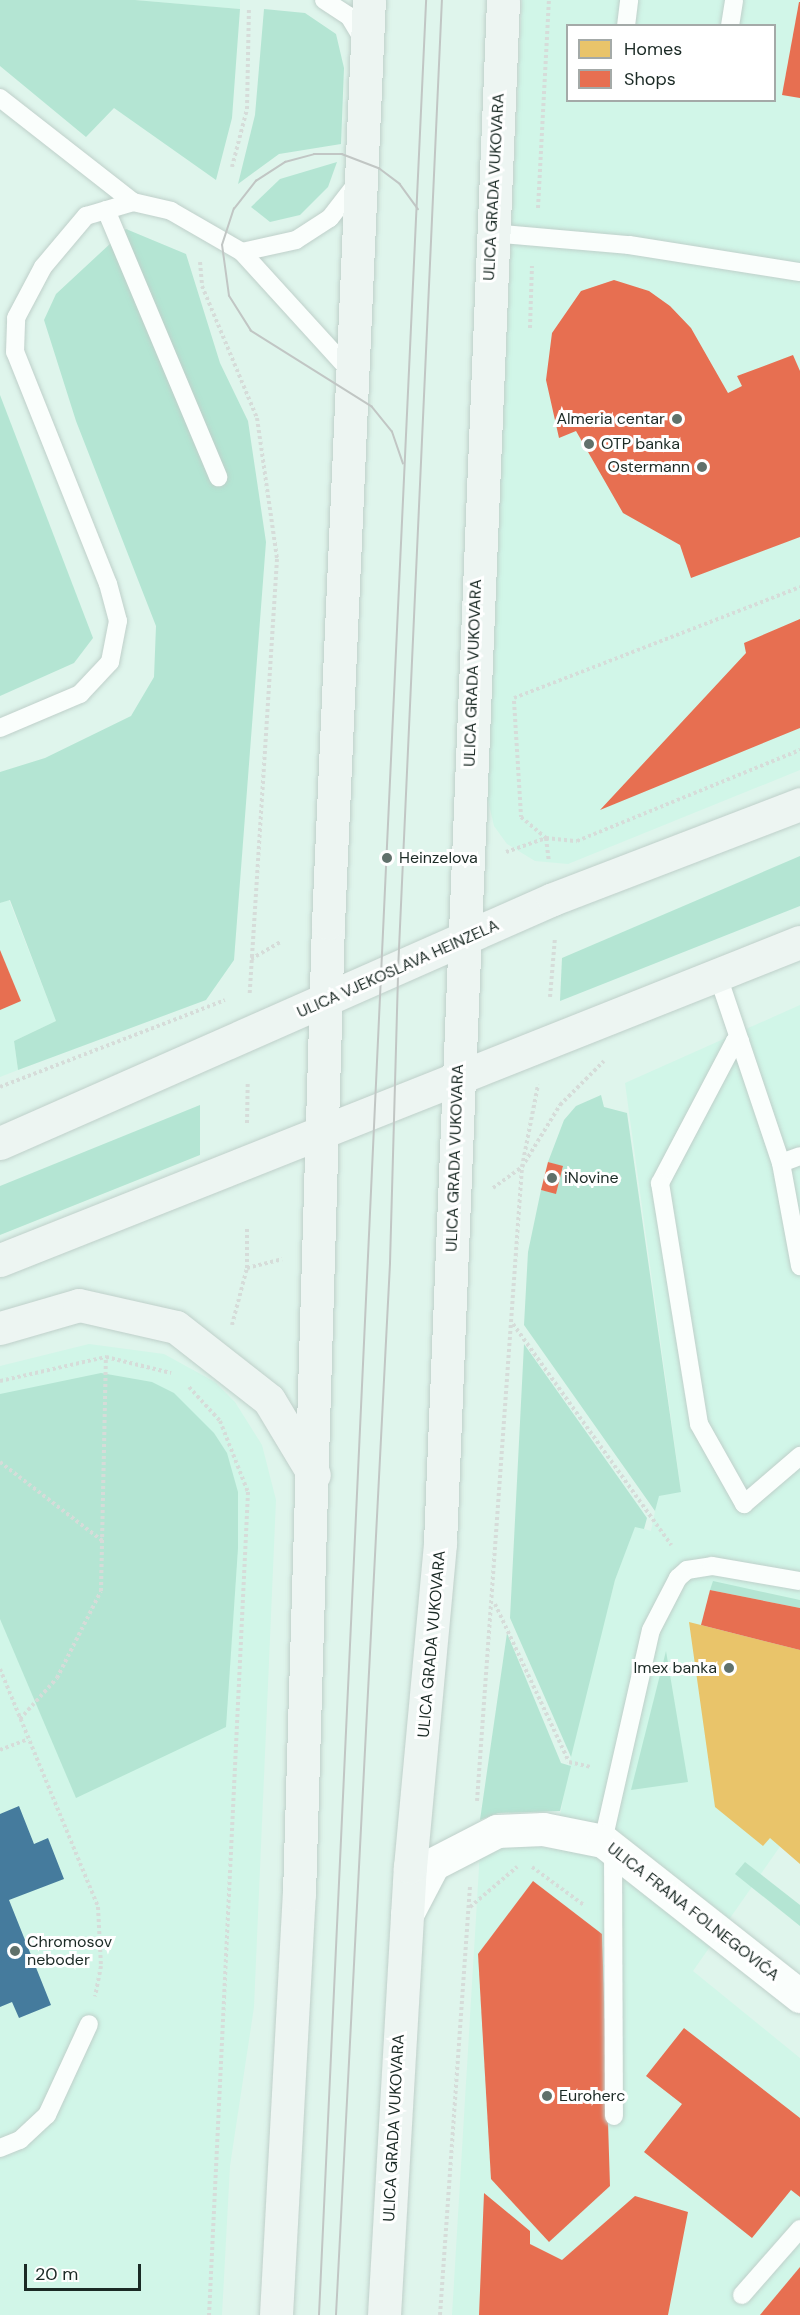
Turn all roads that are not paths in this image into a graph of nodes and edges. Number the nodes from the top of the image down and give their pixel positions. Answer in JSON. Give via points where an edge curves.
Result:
{"nodes":[{"id":1,"x":324,"y":0,"type":"edge"},
{"id":2,"x":369,"y":0,"type":"edge"},
{"id":3,"x":503,"y":0,"type":"edge"},
{"id":4,"x":628,"y":0,"type":"edge"},
{"id":5,"x":734,"y":0,"type":"edge"},
{"id":6,"x":626,"y":24,"type":"edge"},
{"id":7,"x":730,"y":24,"type":"edge"},
{"id":8,"x":367,"y":46,"type":"junction"},
{"id":9,"x":0,"y":98,"type":"edge"},
{"id":10,"x":361,"y":177,"type":"junction"},
{"id":11,"x":133,"y":202,"type":"junction"},
{"id":12,"x":106,"y":210,"type":"junction"},
{"id":13,"x":491,"y":233,"type":"junction"},
{"id":14,"x":242,"y":252,"type":"junction"},
{"id":15,"x":800,"y":272,"type":"edge"},
{"id":16,"x":352,"y":373,"type":"junction"},
{"id":17,"x":218,"y":477,"type":"dead end"},
{"id":18,"x":0,"y":728,"type":"edge"},
{"id":19,"x":800,"y":804,"type":"edge"},
{"id":20,"x":800,"y":942,"type":"edge"},
{"id":21,"x":461,"y":943,"type":"junction"},
{"id":22,"x":718,"y":976,"type":"junction"},
{"id":23,"x":328,"y":1001,"type":"junction"},
{"id":24,"x":740,"y":1041,"type":"junction"},
{"id":25,"x":458,"y":1077,"type":"junction"},
{"id":26,"x":325,"y":1128,"type":"junction"},
{"id":27,"x":0,"y":1143,"type":"edge"},
{"id":28,"x":800,"y":1156,"type":"edge"},
{"id":29,"x":781,"y":1163,"type":"junction"},
{"id":30,"x":0,"y":1260,"type":"edge"},
{"id":31,"x":800,"y":1266,"type":"edge"},
{"id":32,"x":0,"y":1328,"type":"edge"},
{"id":33,"x":800,"y":1456,"type":"edge"},
{"id":34,"x":315,"y":1477,"type":"junction"},
{"id":35,"x":800,"y":1581,"type":"edge"},
{"id":36,"x":608,"y":1844,"type":"junction"},
{"id":37,"x":406,"y":1916,"type":"junction"},
{"id":38,"x":800,"y":1996,"type":"edge"},
{"id":39,"x":89,"y":2024,"type":"road end"},
{"id":40,"x":614,"y":2116,"type":"dead end"},
{"id":41,"x":0,"y":2148,"type":"edge"},
{"id":42,"x":800,"y":2229,"type":"edge"},
{"id":43,"x":742,"y":2295,"type":"dead end"},
{"id":44,"x":275,"y":2313,"type":"edge"},
{"id":45,"x":384,"y":2315,"type":"edge"}],
"edges":[{"from":1,"to":8,"type":"lane","via":[[349,16]]},
{"from":2,"to":8,"type":"main road"},
{"from":3,"to":13,"type":"main road","name":"ULICA GRADA VUKOVARA"},
{"from":4,"to":6,"type":"lane"},
{"from":5,"to":7,"type":"lane"},
{"from":8,"to":10,"type":"main road"},
{"from":9,"to":11,"type":"lane"},
{"from":10,"to":14,"type":"lane","via":[[330,218],[306,234],[282,246]]},
{"from":10,"to":16,"type":"main road"},
{"from":11,"to":12,"type":"lane"},
{"from":11,"to":14,"type":"lane","via":[[171,211]]},
{"from":12,"to":17,"type":"lane"},
{"from":12,"to":18,"type":"lane","via":[[86,216],[43,267],[16,318],[15,352],[108,584],[118,621],[110,662],[80,694]]},
{"from":13,"to":15,"type":"lane","via":[[629,244]]},
{"from":13,"to":21,"type":"main road","name":"ULICA GRADA VUKOVARA"},
{"from":14,"to":16,"type":"lane"},
{"from":16,"to":23,"type":"main road"},
{"from":19,"to":21,"type":"main road","name":"ULICA VJEKOSLAVA HEINZELA","via":[[553,899]]},
{"from":20,"to":22,"type":"main road"},
{"from":21,"to":23,"type":"main road","name":"ULICA VJEKOSLAVA HEINZELA"},
{"from":21,"to":25,"type":"main road","name":"ULICA GRADA VUKOVARA"},
{"from":22,"to":24,"type":"lane"},
{"from":22,"to":25,"type":"main road"},
{"from":23,"to":26,"type":"main road"},
{"from":23,"to":27,"type":"main road","name":"ULICA VJEKOSLAVA HEINZELA"},
{"from":24,"to":29,"type":"lane"},
{"from":24,"to":33,"type":"lane","via":[[735,1041],[660,1183],[699,1424],[744,1504]]},
{"from":25,"to":26,"type":"main road"},
{"from":25,"to":37,"type":"main road","name":"ULICA GRADA VUKOVARA","via":[[440,1542]]},
{"from":26,"to":30,"type":"main road"},
{"from":26,"to":34,"type":"main road"},
{"from":28,"to":29,"type":"lane"},
{"from":29,"to":31,"type":"lane"},
{"from":32,"to":34,"type":"main road","via":[[79,1305],[176,1327],[268,1400]]},
{"from":34,"to":44,"type":"main road"},
{"from":35,"to":36,"type":"lane","via":[[712,1566],[687,1570],[667,1594],[651,1629],[618,1774]]},
{"from":36,"to":37,"type":"street","name":"ULICA FRANA FOLNEGOVIĆA","via":[[543,1829],[497,1831],[433,1864]]},
{"from":36,"to":38,"type":"street","name":"ULICA FRANA FOLNEGOVIĆA"},
{"from":36,"to":40,"type":"lane","via":[[614,1927]]},
{"from":37,"to":45,"type":"main road","name":"ULICA GRADA VUKOVARA"},
{"from":39,"to":41,"type":"lane","via":[[47,2115],[20,2140]]},
{"from":42,"to":43,"type":"lane"}]}
